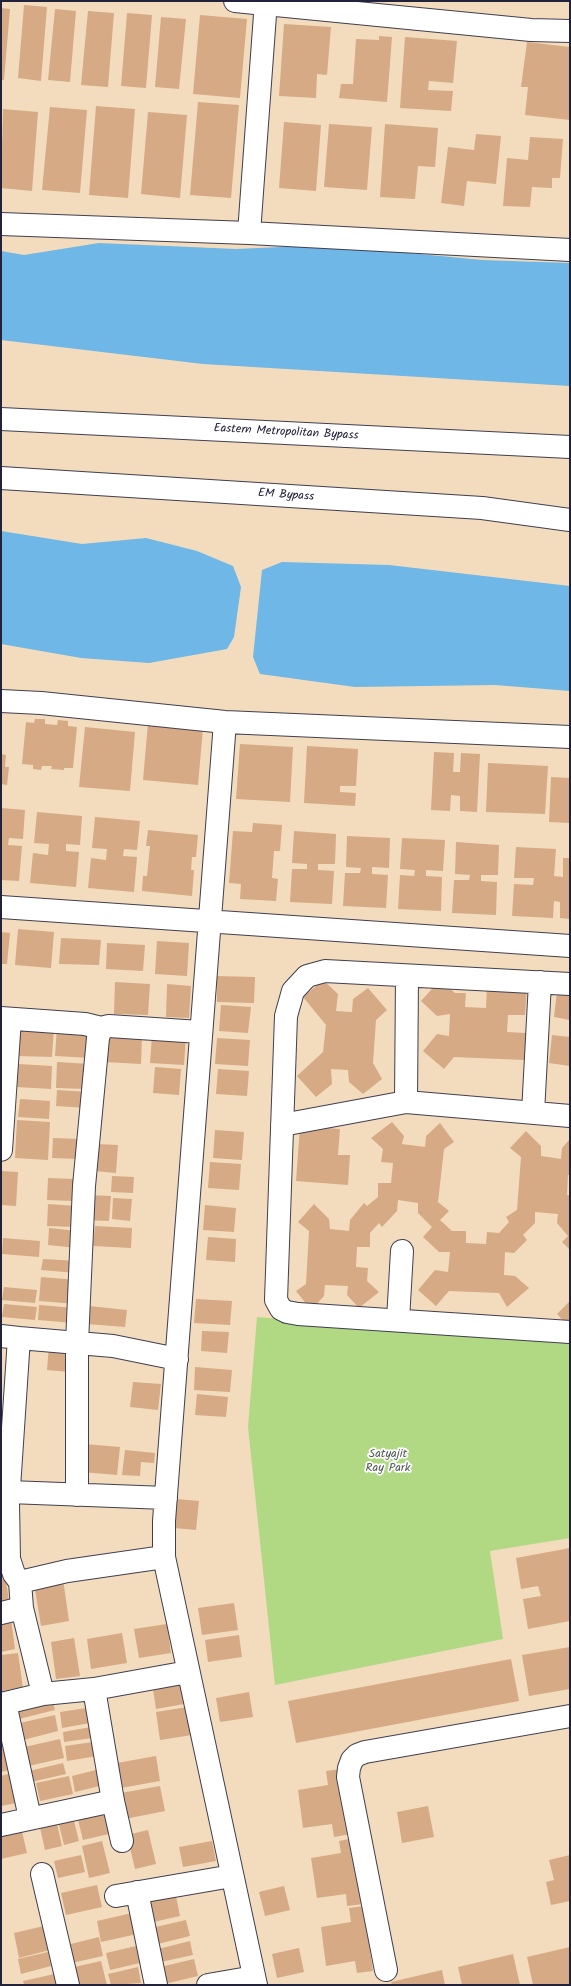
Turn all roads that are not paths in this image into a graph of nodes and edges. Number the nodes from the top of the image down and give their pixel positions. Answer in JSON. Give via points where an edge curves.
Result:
{"nodes":[{"id":1,"x":235,"y":1,"type":"edge"},
{"id":2,"x":266,"y":2,"type":"edge"},
{"id":3,"x":570,"y":31,"type":"edge"},
{"id":4,"x":1,"y":224,"type":"edge"},
{"id":5,"x":249,"y":233,"type":"junction"},
{"id":6,"x":570,"y":250,"type":"edge"},
{"id":7,"x":1,"y":419,"type":"edge"},
{"id":8,"x":570,"y":447,"type":"edge"},
{"id":9,"x":1,"y":478,"type":"edge"},
{"id":10,"x":570,"y":520,"type":"edge"},
{"id":11,"x":1,"y":701,"type":"edge"},
{"id":12,"x":225,"y":722,"type":"junction"},
{"id":13,"x":570,"y":737,"type":"edge"},
{"id":14,"x":1,"y":907,"type":"edge"},
{"id":15,"x":210,"y":922,"type":"junction"},
{"id":16,"x":570,"y":946,"type":"edge"},
{"id":17,"x":408,"y":976,"type":"junction"},
{"id":18,"x":540,"y":982,"type":"junction"},
{"id":19,"x":570,"y":984,"type":"edge"},
{"id":20,"x":6,"y":1018,"type":"edge"},
{"id":21,"x":102,"y":1028,"type":"junction"},
{"id":22,"x":200,"y":1032,"type":"junction"},
{"id":23,"x":406,"y":1102,"type":"junction"},
{"id":24,"x":533,"y":1113,"type":"junction"},
{"id":25,"x":570,"y":1116,"type":"edge"},
{"id":26,"x":282,"y":1125,"type":"junction"},
{"id":27,"x":1,"y":1150,"type":"edge"},
{"id":28,"x":402,"y":1251,"type":"dead end"},
{"id":29,"x":398,"y":1320,"type":"junction"},
{"id":30,"x":570,"y":1332,"type":"edge"},
{"id":31,"x":10,"y":1337,"type":"edge"},
{"id":32,"x":77,"y":1343,"type":"junction"},
{"id":33,"x":177,"y":1359,"type":"junction"},
{"id":34,"x":7,"y":1415,"type":"edge"},
{"id":35,"x":9,"y":1492,"type":"junction"},
{"id":36,"x":77,"y":1494,"type":"junction"},
{"id":37,"x":166,"y":1498,"type":"junction"},
{"id":38,"x":164,"y":1557,"type":"junction"},
{"id":39,"x":20,"y":1582,"type":"junction"},
{"id":40,"x":11,"y":1611,"type":"edge"},
{"id":41,"x":188,"y":1672,"type":"junction"},
{"id":42,"x":94,"y":1689,"type":"junction"},
{"id":43,"x":43,"y":1694,"type":"junction"},
{"id":44,"x":3,"y":1703,"type":"edge"},
{"id":45,"x":570,"y":1716,"type":"edge"},
{"id":46,"x":113,"y":1800,"type":"junction"},
{"id":47,"x":30,"y":1818,"type":"junction"},
{"id":48,"x":1,"y":1825,"type":"edge"},
{"id":49,"x":122,"y":1841,"type":"dead end"},
{"id":50,"x":42,"y":1874,"type":"dead end"},
{"id":51,"x":232,"y":1876,"type":"junction"},
{"id":52,"x":386,"y":1970,"type":"dead end"},
{"id":53,"x":255,"y":1981,"type":"edge"},
{"id":54,"x":68,"y":1985,"type":"edge"},
{"id":55,"x":156,"y":1985,"type":"edge"},
{"id":56,"x":208,"y":1985,"type":"edge"}],
"edges":[{"from":1,"to":2,"type":"street"},
{"from":2,"to":3,"type":"street","via":[[532,30]]},
{"from":2,"to":5,"type":"street"},
{"from":4,"to":5,"type":"street"},
{"from":5,"to":6,"type":"street"},
{"from":7,"to":8,"type":"street","name":"Eastern Metropolitan Bypass"},
{"from":9,"to":10,"type":"street","name":"EM Bypass","via":[[482,508]]},
{"from":11,"to":12,"type":"street"},
{"from":12,"to":13,"type":"street"},
{"from":12,"to":15,"type":"street"},
{"from":14,"to":15,"type":"street"},
{"from":15,"to":16,"type":"street"},
{"from":15,"to":22,"type":"street"},
{"from":17,"to":18,"type":"street"},
{"from":17,"to":23,"type":"street"},
{"from":17,"to":26,"type":"street","via":[[325,971],[307,976],[293,991],[286,1016]]},
{"from":18,"to":19,"type":"street"},
{"from":18,"to":24,"type":"street"},
{"from":20,"to":21,"type":"street","via":[[85,1024]]},
{"from":20,"to":27,"type":"street"},
{"from":21,"to":22,"type":"street","via":[[109,1026]]},
{"from":21,"to":32,"type":"street","via":[[98,1038],[84,1186]]},
{"from":22,"to":33,"type":"street"},
{"from":23,"to":24,"type":"street"},
{"from":23,"to":26,"type":"street"},
{"from":24,"to":25,"type":"street"},
{"from":26,"to":29,"type":"street","via":[[276,1300],[281,1309],[298,1314]]},
{"from":28,"to":29,"type":"street"},
{"from":29,"to":30,"type":"street"},
{"from":31,"to":32,"type":"street"},
{"from":31,"to":34,"type":"street"},
{"from":32,"to":33,"type":"street","via":[[113,1346]]},
{"from":32,"to":36,"type":"street"},
{"from":33,"to":37,"type":"street"},
{"from":34,"to":35,"type":"street"},
{"from":35,"to":36,"type":"street"},
{"from":35,"to":39,"type":"street","via":[[9,1559]]},
{"from":36,"to":37,"type":"street"},
{"from":37,"to":38,"type":"street"},
{"from":38,"to":39,"type":"street"},
{"from":38,"to":41,"type":"street"},
{"from":39,"to":40,"type":"street"},
{"from":40,"to":43,"type":"street"},
{"from":41,"to":42,"type":"street"},
{"from":41,"to":51,"type":"street"},
{"from":42,"to":43,"type":"street"},
{"from":42,"to":46,"type":"street"},
{"from":43,"to":44,"type":"street"},
{"from":44,"to":47,"type":"street"},
{"from":45,"to":52,"type":"street","via":[[365,1752],[352,1760],[348,1768],[348,1777]]},
{"from":46,"to":47,"type":"street"},
{"from":46,"to":49,"type":"street"},
{"from":47,"to":48,"type":"street"},
{"from":50,"to":54,"type":"street"},
{"from":51,"to":53,"type":"street"},
{"from":51,"to":55,"type":"street","via":[[126,1894]]},
{"from":53,"to":56,"type":"street"}]}
